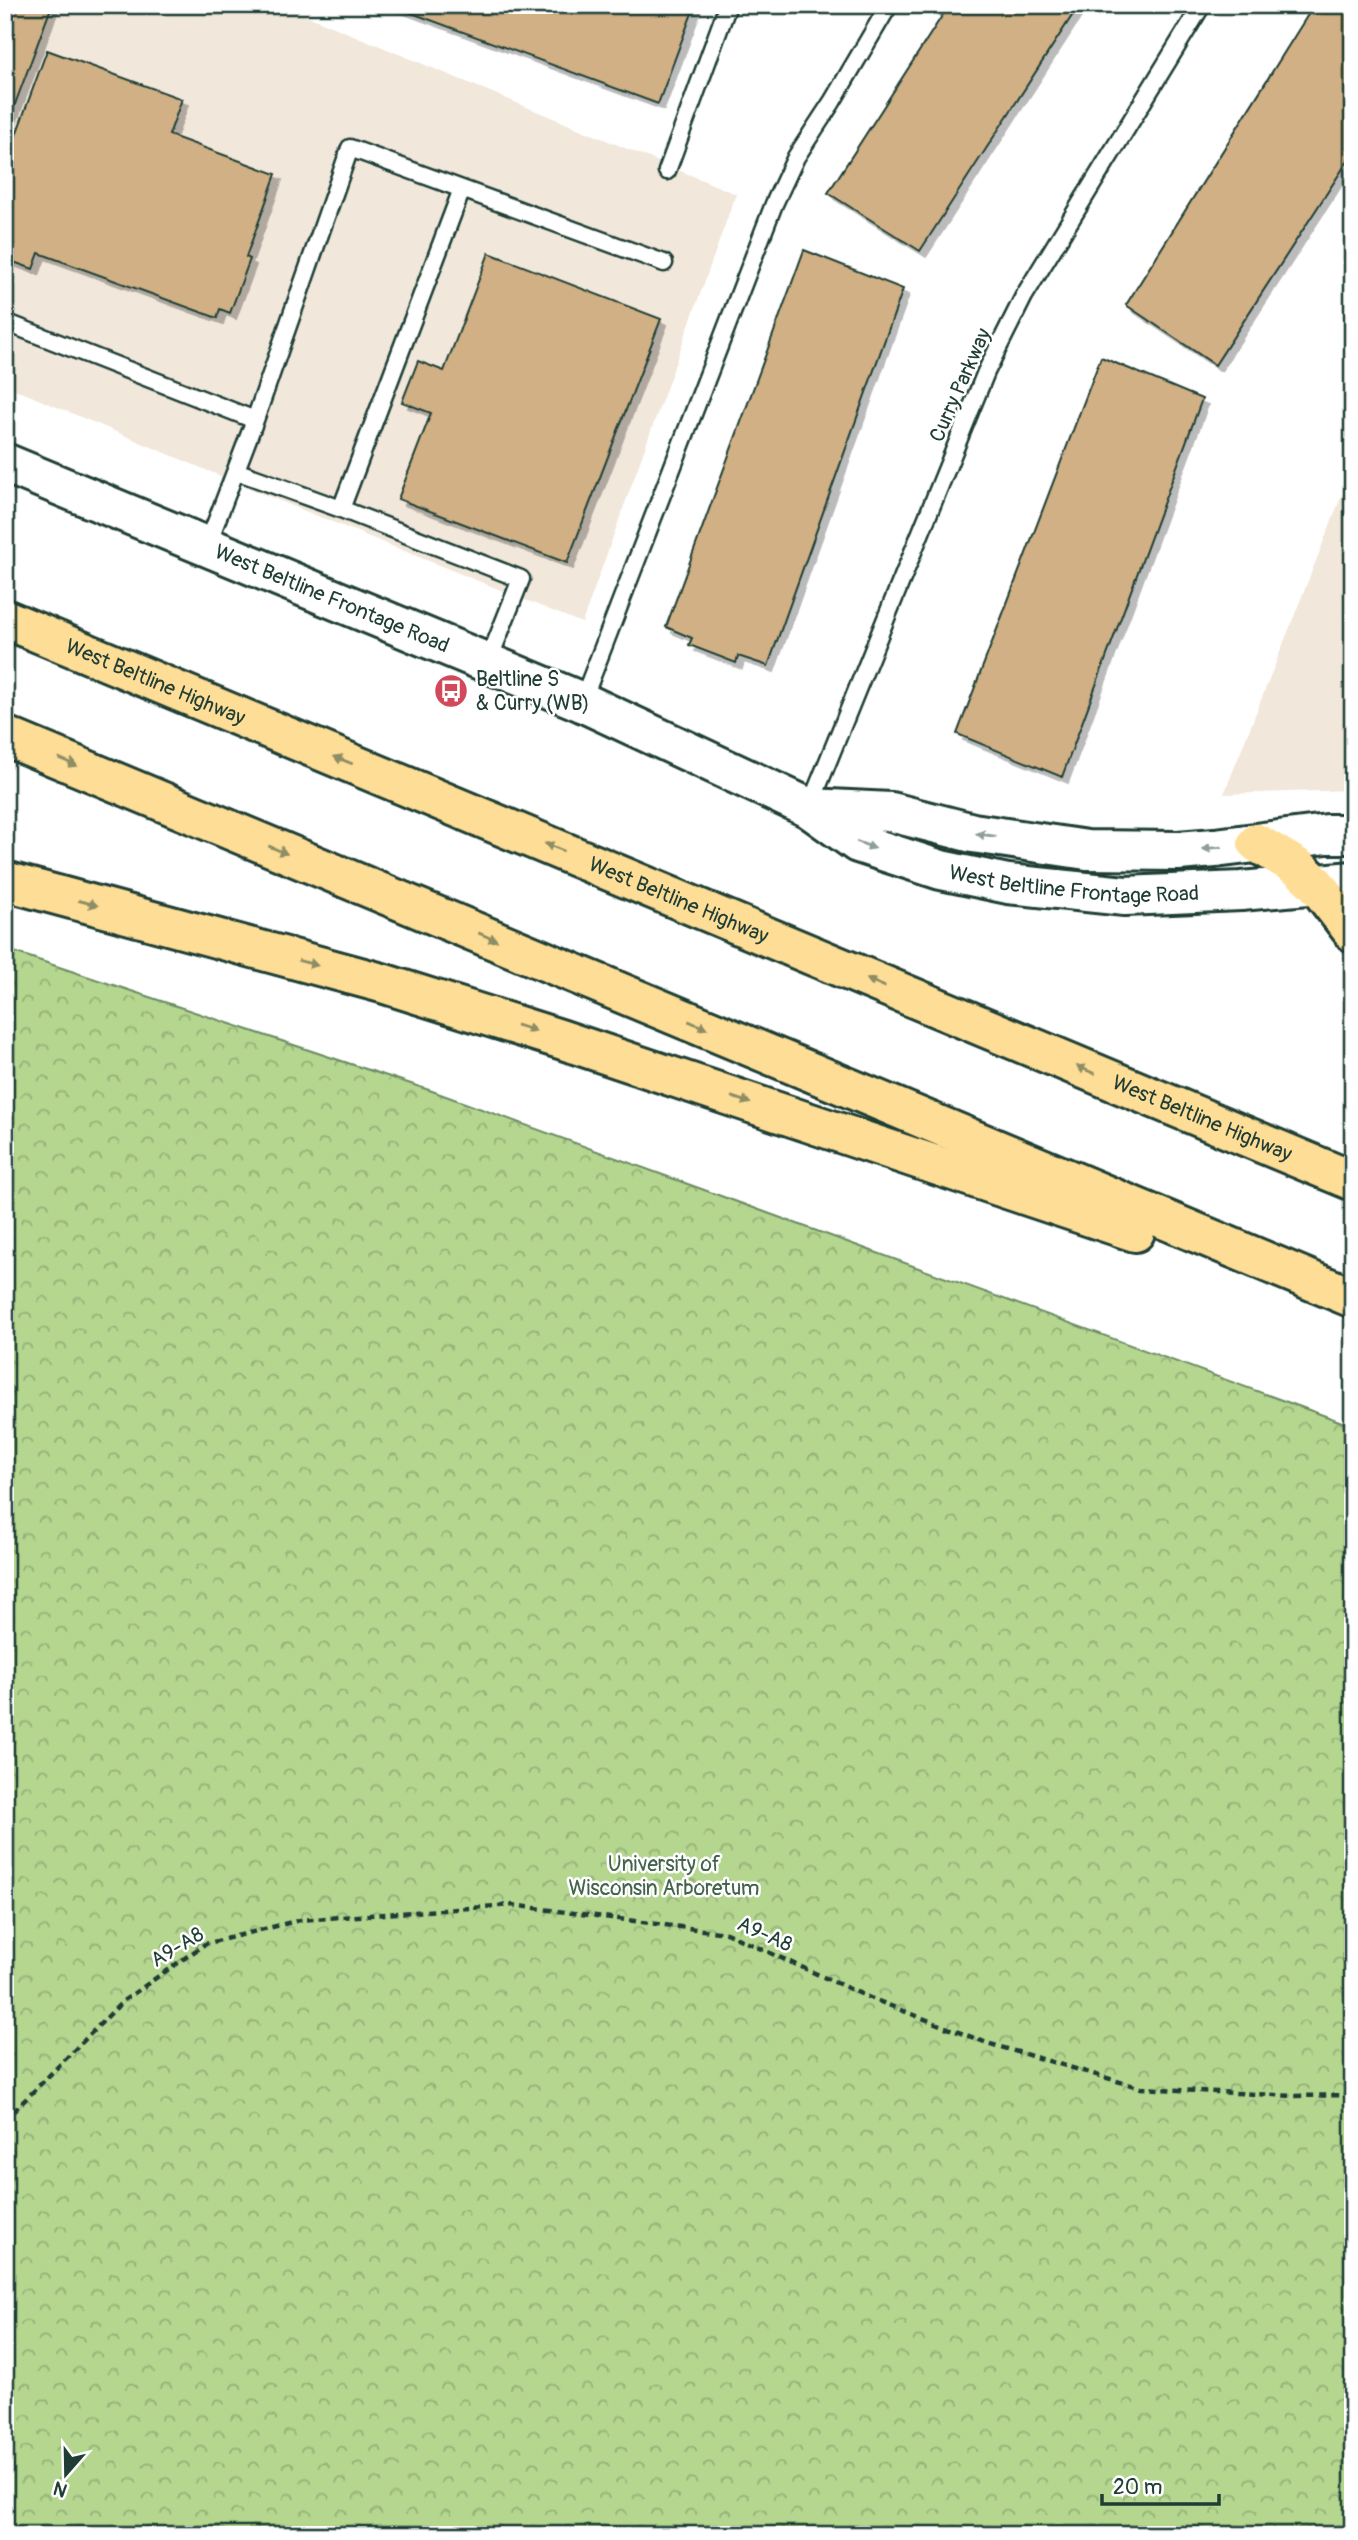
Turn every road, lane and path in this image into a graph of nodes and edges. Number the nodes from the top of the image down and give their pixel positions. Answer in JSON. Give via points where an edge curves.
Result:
{"nodes":[{"id":1,"x":728,"y":5,"type":"edge"},
{"id":2,"x":889,"y":5,"type":"edge"},
{"id":3,"x":1202,"y":5,"type":"edge"},
{"id":4,"x":667,"y":171,"type":"dead end"},
{"id":5,"x":462,"y":189,"type":"junction"},
{"id":6,"x":664,"y":263,"type":"dead end"},
{"id":7,"x":5,"y":322,"type":"edge"},
{"id":8,"x":255,"y":420,"type":"junction"},
{"id":9,"x":5,"y":463,"type":"edge"},
{"id":10,"x":236,"y":471,"type":"junction"},
{"id":11,"x":341,"y":509,"type":"junction"},
{"id":12,"x":207,"y":546,"type":"junction"},
{"id":13,"x":5,"y":619,"type":"edge"},
{"id":14,"x":488,"y":662,"type":"junction"},
{"id":15,"x":582,"y":702,"type":"junction"},
{"id":16,"x":5,"y":736,"type":"edge"},
{"id":17,"x":809,"y":807,"type":"junction"},
{"id":18,"x":1353,"y":834,"type":"edge"},
{"id":19,"x":1257,"y":843,"type":"junction"},
{"id":20,"x":5,"y":881,"type":"edge"},
{"id":21,"x":1334,"y":882,"type":"edge"},
{"id":22,"x":1353,"y":932,"type":"edge"},
{"id":23,"x":1353,"y":1181,"type":"edge"},
{"id":24,"x":1353,"y":1298,"type":"edge"},
{"id":25,"x":1353,"y":1306,"type":"edge"},
{"id":26,"x":1353,"y":2095,"type":"edge"},
{"id":27,"x":5,"y":2119,"type":"edge"}],
"edges":[{"from":1,"to":4,"type":"lane"},
{"from":2,"to":15,"type":"lane","via":[[796,157],[774,204]]},
{"from":3,"to":17,"type":"lane","name":"Curry Parkway","via":[[1024,296],[986,372]]},
{"from":5,"to":6,"type":"lane"},
{"from":5,"to":8,"type":"lane","via":[[350,148]]},
{"from":5,"to":11,"type":"lane"},
{"from":7,"to":8,"type":"lane"},
{"from":8,"to":10,"type":"lane"},
{"from":9,"to":12,"type":"street","name":"West Beltline Frontage Road"},
{"from":10,"to":11,"type":"lane"},
{"from":10,"to":12,"type":"lane"},
{"from":11,"to":14,"type":"lane","via":[[521,579]]},
{"from":12,"to":14,"type":"street","name":"West Beltline Frontage Road"},
{"from":23,"to":13,"type":"highway","name":"West Beltline Highway","one_way":true},
{"from":14,"to":15,"type":"street","name":"West Beltline Frontage Road"},
{"from":15,"to":17,"type":"street","name":"West Beltline Frontage Road"},
{"from":16,"to":24,"type":"highway","one_way":true},
{"from":19,"to":17,"type":"street","name":"West Beltline Frontage Road","one_way":true,"via":[[1178,851],[1087,850],[974,833],[891,812]]},
{"from":17,"to":21,"type":"street","name":"West Beltline Frontage Road","one_way":true,"via":[[858,843],[942,870],[1009,884],[1125,896]]},
{"from":18,"to":19,"type":"street","name":"West Beltline Frontage Road"},
{"from":19,"to":21,"type":"highway"},
{"from":20,"to":25,"type":"highway","one_way":true,"via":[[382,983],[548,1035]]},
{"from":21,"to":22,"type":"highway"},
{"from":26,"to":27,"type":"path","name":"A9-A8","via":[[1141,2088],[987,2043],[870,1998],[726,1933],[512,1905],[300,1920],[205,1944],[123,2001]]}]}
